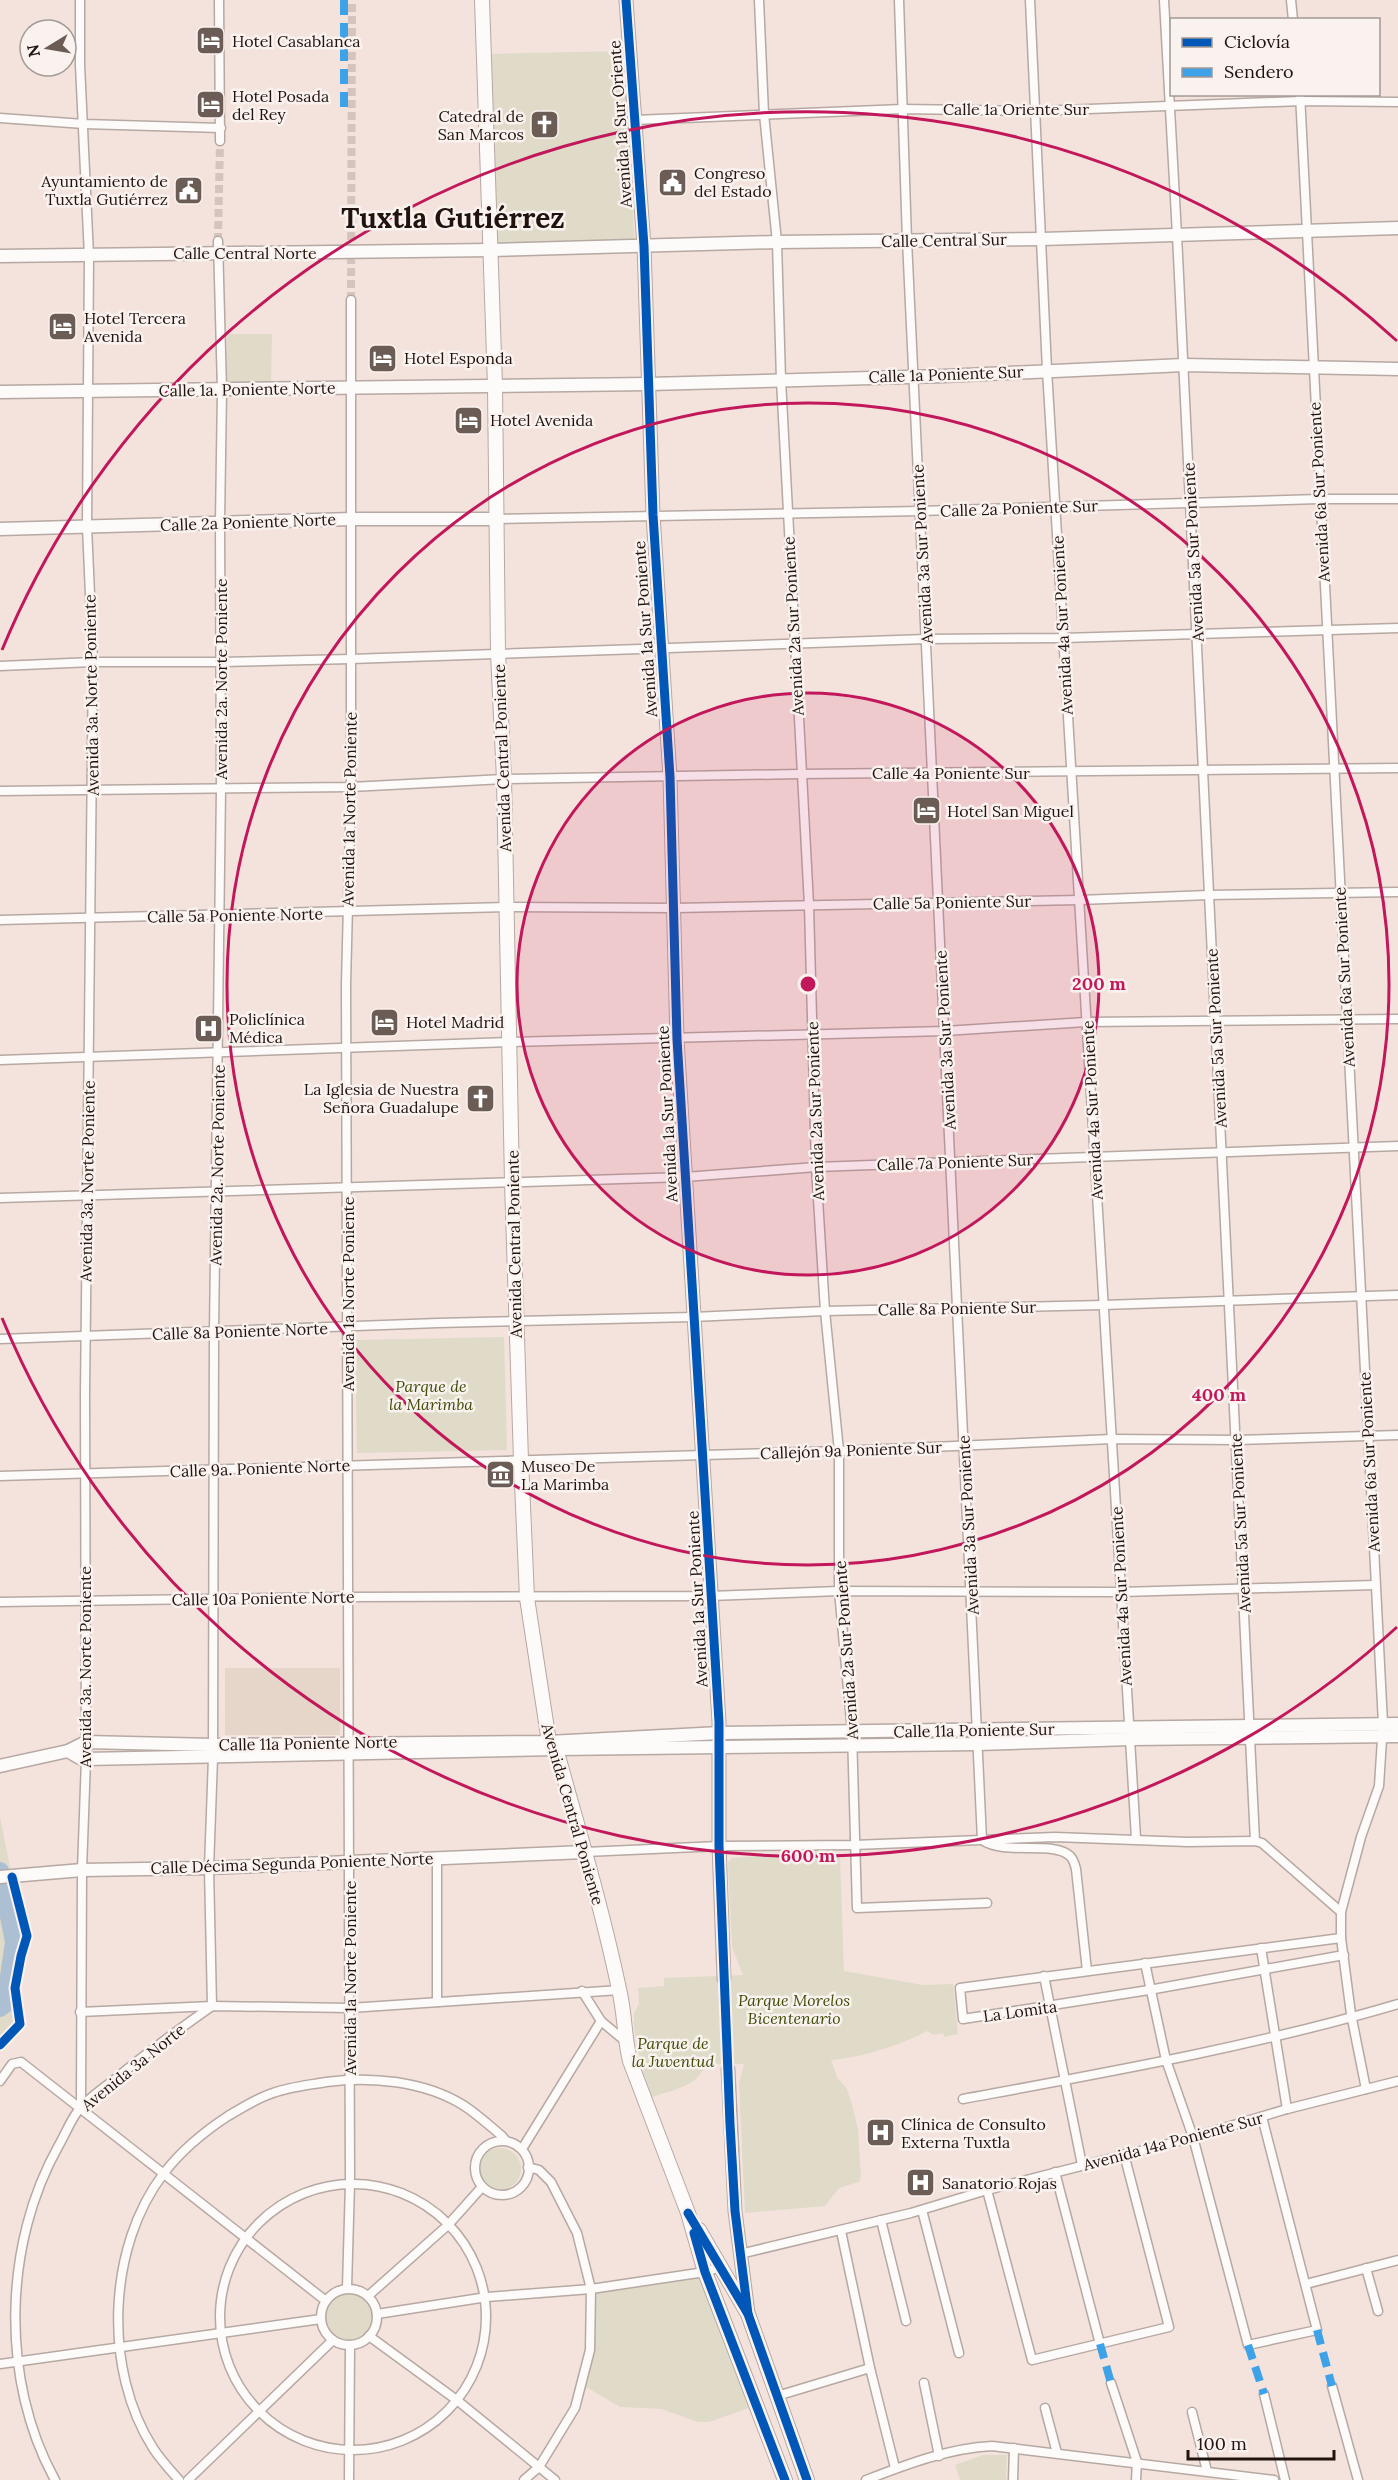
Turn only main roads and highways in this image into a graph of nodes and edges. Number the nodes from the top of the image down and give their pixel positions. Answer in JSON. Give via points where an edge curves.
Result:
{"nodes":[{"id":1,"x":482,"y":0,"type":"edge"},
{"id":2,"x":626,"y":0,"type":"edge"},
{"id":3,"x":1398,"y":228,"type":"edge"},
{"id":4,"x":644,"y":246,"type":"junction"},
{"id":5,"x":490,"y":250,"type":"junction"},
{"id":6,"x":0,"y":256,"type":"edge"},
{"id":7,"x":1398,"y":369,"type":"edge"},
{"id":8,"x":650,"y":384,"type":"junction"},
{"id":9,"x":495,"y":386,"type":"junction"},
{"id":10,"x":0,"y":392,"type":"edge"},
{"id":11,"x":495,"y":519,"type":"junction"},
{"id":12,"x":0,"y":529,"type":"edge"},
{"id":13,"x":1398,"y":1724,"type":"edge"},
{"id":14,"x":1383,"y":1730,"type":"junction"},
{"id":15,"x":720,"y":1733,"type":"junction"},
{"id":16,"x":1398,"y":1736,"type":"edge"},
{"id":17,"x":852,"y":1738,"type":"junction"},
{"id":18,"x":636,"y":1743,"type":"junction"},
{"id":19,"x":552,"y":1745,"type":"junction"},
{"id":20,"x":720,"y":1747,"type":"junction"},
{"id":21,"x":68,"y":1751,"type":"junction"},
{"id":22,"x":213,"y":1751,"type":"junction"},
{"id":23,"x":0,"y":1767,"type":"edge"},
{"id":24,"x":585,"y":1852,"type":"junction"},
{"id":25,"x":4,"y":1877,"type":"edge"},
{"id":26,"x":724,"y":1979,"type":"tunnel mouth"},
{"id":27,"x":728,"y":2069,"type":"tunnel mouth"},
{"id":28,"x":688,"y":2212,"type":"junction"},
{"id":29,"x":748,"y":2314,"type":"junction"},
{"id":30,"x":785,"y":2480,"type":"edge"},
{"id":31,"x":807,"y":2480,"type":"edge"}],
"edges":[{"from":1,"to":5,"type":"main road","name":"Avenida Central Poniente"},
{"from":2,"to":4,"type":"main road","name":"Avenida 1a Sur Oriente"},
{"from":3,"to":4,"type":"main road","name":"Calle Central Sur"},
{"from":4,"to":5,"type":"main road","name":"Calle Central Sur"},
{"from":4,"to":8,"type":"main road","name":"Avenida 1a Sur Poniente"},
{"from":5,"to":6,"type":"main road","name":"Calle Central Norte","via":[[217,246],[89,256]]},
{"from":5,"to":9,"type":"main road","name":"Avenida Central Poniente"},
{"from":7,"to":8,"type":"main road","name":"Calle 1a Poniente Sur","via":[[1184,365]]},
{"from":8,"to":9,"type":"main road","name":"Calle 1a Poniente Sur"},
{"from":8,"to":15,"type":"main road","name":"Avenida 1a Sur Poniente","via":[[653,515],[670,777],[677,1039]]},
{"from":9,"to":10,"type":"main road","name":"Calle 1a. Poniente Norte"},
{"from":9,"to":11,"type":"main road","name":"Avenida Central Poniente"},
{"from":11,"to":12,"type":"main road","name":"Calle 2a Poniente Norte"},
{"from":11,"to":19,"type":"main road","name":"Avenida Central Poniente","via":[[527,1598]]},
{"from":13,"to":14,"type":"main road","name":"Calle 11a Poniente Sur"},
{"from":14,"to":16,"type":"main road","name":"Calle 11a Poniente Sur"},
{"from":14,"to":17,"type":"main road","name":"Calle 11a Poniente Sur"},
{"from":15,"to":17,"type":"main road","name":"Calle 11a Poniente Sur"},
{"from":15,"to":18,"type":"main road","name":"Calle 11a Poniente Sur"},
{"from":15,"to":20,"type":"main road","name":"Avenida 1a Sur Poniente"},
{"from":17,"to":20,"type":"main road","name":"Calle 11a Poniente Sur"},
{"from":18,"to":19,"type":"main road","name":"Calle 11a Poniente Sur"},
{"from":18,"to":20,"type":"main road","name":"Calle 11a Poniente Sur"},
{"from":19,"to":22,"type":"main road","name":"Calle 11a Poniente Norte"},
{"from":19,"to":24,"type":"main road","name":"Avenida Central Poniente"},
{"from":20,"to":26,"type":"main road","name":"Avenida 1a Sur Poniente"},
{"from":21,"to":22,"type":"main road","name":"Calle 11a Poniente Norte","via":[[86,1759]]},
{"from":21,"to":22,"type":"main road","name":"Calle 11a Poniente Norte","via":[[86,1742]]},
{"from":21,"to":23,"type":"main road","name":"Calle 11a Poniente Norte"},
{"from":24,"to":25,"type":"main road","name":"Calle Décima Segunda Poniente Norte","via":[[82,1870]]},
{"from":24,"to":28,"type":"main road","name":"Avenida Central Poniente","via":[[620,1990],[625,2041],[636,2080]]},
{"from":27,"to":29,"type":"main road","via":[[740,2254]]},
{"from":28,"to":29,"type":"main road"},
{"from":28,"to":30,"type":"main road","via":[[705,2272]]},
{"from":29,"to":31,"type":"main road"}]}
